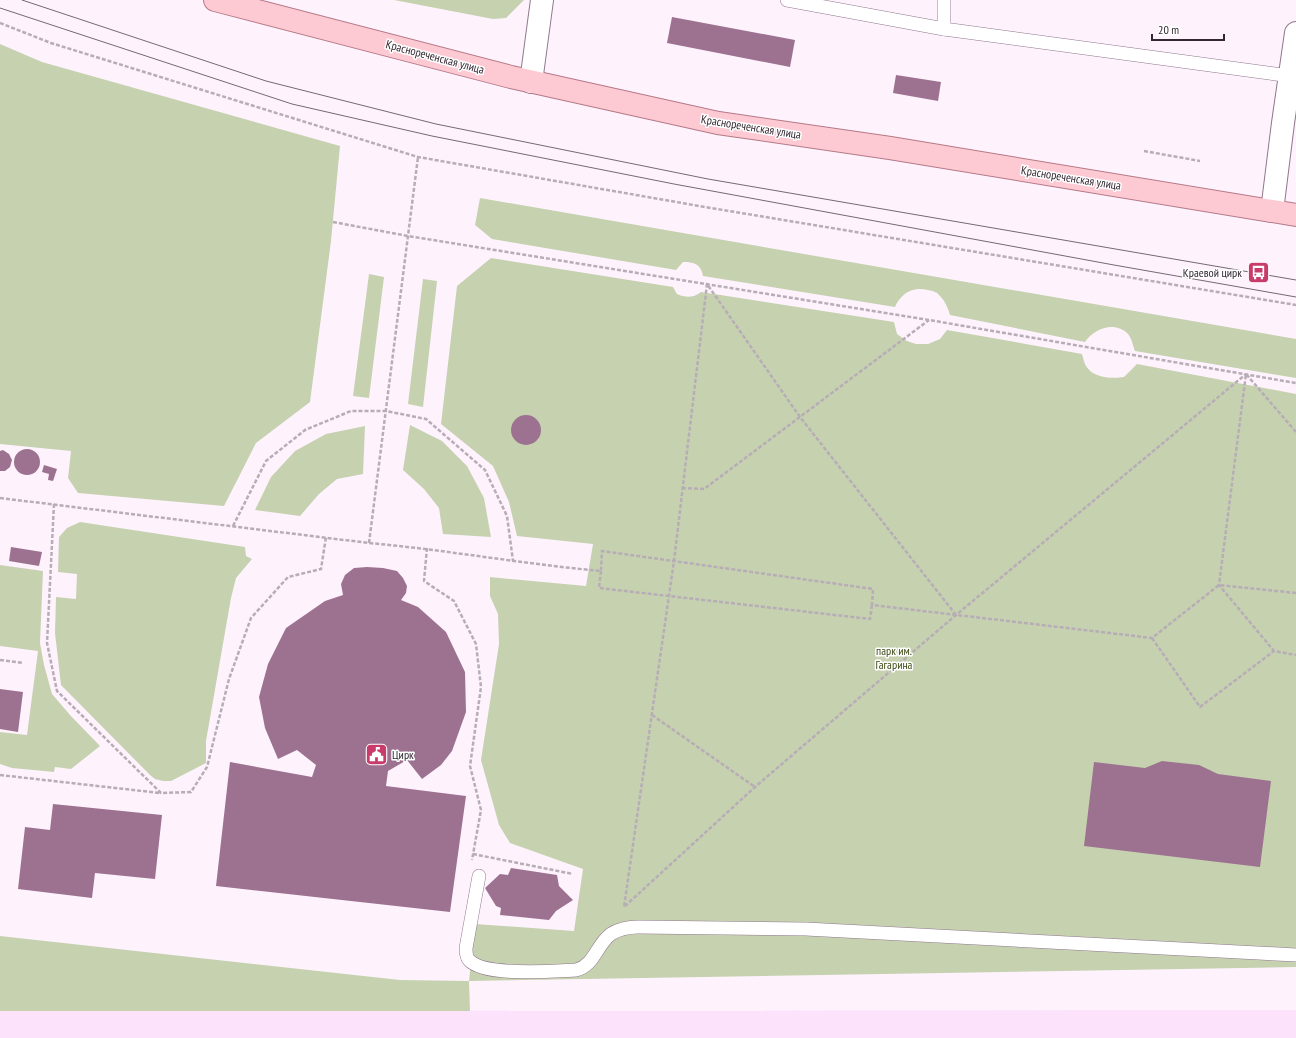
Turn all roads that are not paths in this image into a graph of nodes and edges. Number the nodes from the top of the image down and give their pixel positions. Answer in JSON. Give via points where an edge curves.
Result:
{"nodes":[{"id":1,"x":215,"y":0,"type":"edge"},
{"id":2,"x":542,"y":0,"type":"edge"},
{"id":3,"x":787,"y":0,"type":"edge"},
{"id":4,"x":944,"y":0,"type":"edge"},
{"id":5,"x":944,"y":28,"type":"junction"},
{"id":6,"x":1296,"y":33,"type":"edge"},
{"id":7,"x":1290,"y":76,"type":"junction"},
{"id":8,"x":531,"y":82,"type":"junction"},
{"id":9,"x":1289,"y":125,"type":"edge"},
{"id":10,"x":1272,"y":211,"type":"junction"},
{"id":11,"x":1296,"y":215,"type":"edge"},
{"id":12,"x":480,"y":876,"type":"dead end"},
{"id":13,"x":1296,"y":955,"type":"edge"}],
"edges":[{"from":1,"to":8,"type":"main road","name":"Краснореченская улица"},
{"from":2,"to":8,"type":"street"},
{"from":3,"to":5,"type":"lane"},
{"from":4,"to":5,"type":"lane"},
{"from":5,"to":7,"type":"lane"},
{"from":6,"to":7,"type":"street"},
{"from":7,"to":9,"type":"street"},
{"from":8,"to":10,"type":"main road","name":"Краснореченская улица","via":[[718,122]]},
{"from":9,"to":10,"type":"street"},
{"from":10,"to":11,"type":"main road","name":"Краснореченская улица"},
{"from":12,"to":13,"type":"lane","via":[[466,948],[469,960],[488,968],[513,972],[583,968],[612,933],[628,927],[806,929]]}]}
